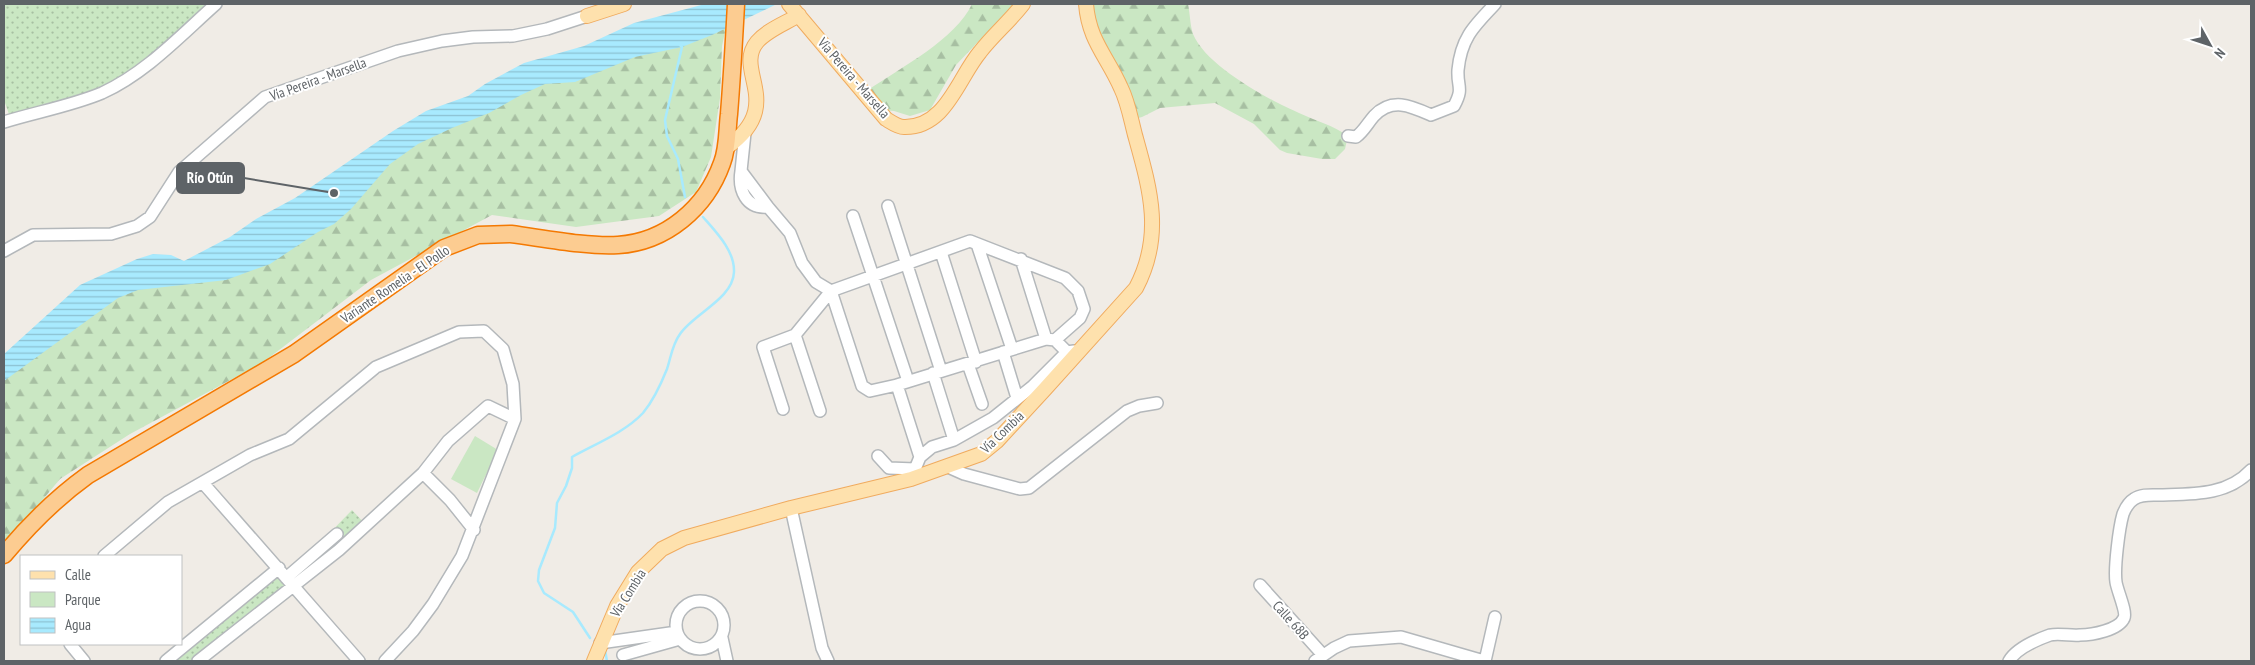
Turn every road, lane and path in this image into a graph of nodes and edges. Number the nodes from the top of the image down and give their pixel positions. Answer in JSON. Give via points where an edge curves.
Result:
{"nodes":[{"id":1,"x":216,"y":4,"type":"edge"},
{"id":2,"x":598,"y":4,"type":"edge"},
{"id":3,"x":624,"y":4,"type":"edge"},
{"id":4,"x":736,"y":4,"type":"edge"},
{"id":5,"x":789,"y":4,"type":"edge"},
{"id":6,"x":1023,"y":4,"type":"edge"},
{"id":7,"x":1086,"y":4,"type":"edge"},
{"id":8,"x":1495,"y":4,"type":"edge"},
{"id":9,"x":799,"y":15,"type":"junction"},
{"id":10,"x":587,"y":16,"type":"junction"},
{"id":11,"x":4,"y":122,"type":"edge"},
{"id":12,"x":744,"y":133,"type":"junction"},
{"id":13,"x":1348,"y":136,"type":"dead end"},
{"id":14,"x":726,"y":148,"type":"junction"},
{"id":15,"x":888,"y":206,"type":"dead end"},
{"id":16,"x":853,"y":216,"type":"dead end"},
{"id":17,"x":977,"y":244,"type":"junction"},
{"id":18,"x":4,"y":251,"type":"edge"},
{"id":19,"x":940,"y":252,"type":"junction"},
{"id":20,"x":1021,"y":259,"type":"junction"},
{"id":21,"x":907,"y":264,"type":"junction"},
{"id":22,"x":872,"y":276,"type":"junction"},
{"id":23,"x":831,"y":291,"type":"junction"},
{"id":24,"x":795,"y":335,"type":"junction"},
{"id":25,"x":1051,"y":340,"type":"junction"},
{"id":26,"x":1008,"y":351,"type":"junction"},
{"id":27,"x":1074,"y":351,"type":"junction"},
{"id":28,"x":972,"y":363,"type":"junction"},
{"id":29,"x":937,"y":372,"type":"junction"},
{"id":30,"x":903,"y":383,"type":"junction"},
{"id":31,"x":1017,"y":398,"type":"junction"},
{"id":32,"x":1157,"y":403,"type":"dead end"},
{"id":33,"x":982,"y":404,"type":"dead end"},
{"id":34,"x":783,"y":409,"type":"dead end"},
{"id":35,"x":820,"y":411,"type":"dead end"},
{"id":36,"x":515,"y":419,"type":"junction"},
{"id":37,"x":954,"y":440,"type":"junction"},
{"id":38,"x":878,"y":456,"type":"dead end"},
{"id":39,"x":920,"y":457,"type":"junction"},
{"id":40,"x":946,"y":466,"type":"junction"},
{"id":41,"x":2251,"y":470,"type":"edge"},
{"id":42,"x":423,"y":473,"type":"junction"},
{"id":43,"x":913,"y":474,"type":"junction"},
{"id":44,"x":203,"y":482,"type":"junction"},
{"id":45,"x":790,"y":508,"type":"junction"},
{"id":46,"x":474,"y":530,"type":"junction"},
{"id":47,"x":337,"y":534,"type":"dead end"},
{"id":48,"x":4,"y":555,"type":"edge"},
{"id":49,"x":105,"y":555,"type":"edge"},
{"id":50,"x":286,"y":577,"type":"junction"},
{"id":51,"x":1260,"y":585,"type":"dead end"},
{"id":52,"x":1495,"y":616,"type":"dead end"},
{"id":53,"x":679,"y":636,"type":"junction"},
{"id":54,"x":722,"y":638,"type":"junction"},
{"id":55,"x":600,"y":643,"type":"junction"},
{"id":56,"x":71,"y":645,"type":"edge"},
{"id":57,"x":623,"y":655,"type":"dead end"},
{"id":58,"x":1319,"y":658,"type":"edge"},
{"id":59,"x":84,"y":661,"type":"edge"},
{"id":60,"x":166,"y":661,"type":"edge"},
{"id":61,"x":198,"y":661,"type":"edge"},
{"id":62,"x":359,"y":661,"type":"edge"},
{"id":63,"x":384,"y":661,"type":"edge"},
{"id":64,"x":594,"y":661,"type":"edge"},
{"id":65,"x":727,"y":661,"type":"edge"},
{"id":66,"x":828,"y":661,"type":"edge"},
{"id":67,"x":1484,"y":661,"type":"edge"},
{"id":68,"x":2009,"y":661,"type":"edge"}],
"edges":[{"from":1,"to":11,"type":"street","via":[[154,59],[116,86]]},
{"from":2,"to":10,"type":"main road"},
{"from":3,"to":10,"type":"main road","name":"Vía Pereira - Marsella"},
{"from":4,"to":14,"type":"highway","name":"Variante Romelia - El Pollo"},
{"from":5,"to":9,"type":"main road","name":"Vía Pereira - Marsella"},
{"from":6,"to":9,"type":"main road","name":"Vía Pereira - Marsella","via":[[979,53],[940,111],[923,123],[902,127],[886,120]]},
{"from":7,"to":27,"type":"main road","name":"Vía Combia","via":[[1098,48],[1122,88],[1150,187],[1153,224],[1144,272],[1136,288]]},
{"from":8,"to":13,"type":"street","via":[[1464,41],[1458,71],[1461,94],[1454,106],[1431,115],[1407,104],[1384,107],[1363,132],[1356,137]]},
{"from":9,"to":12,"type":"main road","via":[[757,41],[752,51],[750,63],[757,100],[752,120]]},
{"from":10,"to":18,"type":"street","name":"Vía Pereira - Marsella","via":[[513,36],[442,41],[398,51],[265,97],[179,172],[150,217],[137,226],[111,234],[33,236]]},
{"from":12,"to":14,"type":"main road"},
{"from":12,"to":23,"type":"street","via":[[741,171],[790,232],[802,263],[816,282]]},
{"from":14,"to":48,"type":"highway","name":"Variante Romelia - El Pollo","via":[[718,174],[701,201],[677,224],[638,243],[616,246],[494,234],[470,238],[444,248],[280,363],[88,475],[27,527]]},
{"from":15,"to":21,"type":"street"},
{"from":16,"to":22,"type":"street"},
{"from":17,"to":19,"type":"street","via":[[970,241]]},
{"from":17,"to":20,"type":"street"},
{"from":17,"to":26,"type":"street"},
{"from":19,"to":21,"type":"street"},
{"from":19,"to":28,"type":"street"},
{"from":20,"to":25,"type":"street"},
{"from":20,"to":25,"type":"street","via":[[1065,278],[1078,291],[1084,309],[1080,318]]},
{"from":21,"to":22,"type":"street"},
{"from":21,"to":29,"type":"street"},
{"from":22,"to":23,"type":"street"},
{"from":22,"to":30,"type":"street"},
{"from":23,"to":24,"type":"street"},
{"from":23,"to":30,"type":"street","via":[[862,386],[870,391]]},
{"from":24,"to":34,"type":"street","via":[[763,347]]},
{"from":24,"to":35,"type":"street"},
{"from":25,"to":26,"type":"street"},
{"from":25,"to":27,"type":"street"},
{"from":26,"to":28,"type":"street"},
{"from":26,"to":31,"type":"street"},
{"from":27,"to":31,"type":"street"},
{"from":27,"to":40,"type":"main road","name":"Vía Combia","via":[[988,450]]},
{"from":28,"to":29,"type":"street"},
{"from":28,"to":33,"type":"street"},
{"from":29,"to":30,"type":"street"},
{"from":29,"to":37,"type":"street"},
{"from":30,"to":39,"type":"street"},
{"from":31,"to":37,"type":"street","via":[[993,418]]},
{"from":32,"to":40,"type":"street","via":[[1128,411],[1029,488],[1020,489]]},
{"from":36,"to":42,"type":"street","via":[[488,406],[448,441]]},
{"from":36,"to":44,"type":"street","via":[[513,384],[504,349],[484,331],[459,332],[376,367],[289,439],[250,455]]},
{"from":36,"to":46,"type":"street"},
{"from":37,"to":39,"type":"street","via":[[932,447]]},
{"from":38,"to":43,"type":"street","via":[[888,468]]},
{"from":39,"to":43,"type":"street"},
{"from":40,"to":43,"type":"main road","name":"Vía Combia"},
{"from":41,"to":68,"type":"street","via":[[2231,486],[2208,493],[2144,495],[2133,499],[2123,513],[2115,572],[2126,613],[2124,619],[2109,629],[2082,635],[2051,635],[2016,652]]},
{"from":42,"to":46,"type":"street"},
{"from":42,"to":50,"type":"street","via":[[339,550]]},
{"from":43,"to":45,"type":"main road","name":"Vía Combia"},
{"from":44,"to":49,"type":"street","via":[[168,502]]},
{"from":44,"to":50,"type":"street"},
{"from":45,"to":55,"type":"main road","name":"Vía Combia","via":[[684,538],[662,549],[638,572]]},
{"from":45,"to":66,"type":"street","via":[[822,648]]},
{"from":46,"to":63,"type":"street","via":[[433,604]]},
{"from":47,"to":50,"type":"street"},
{"from":50,"to":60,"type":"street"},
{"from":50,"to":61,"type":"street"},
{"from":50,"to":62,"type":"street"},
{"from":51,"to":58,"type":"street","name":"Calle 68B"},
{"from":52,"to":67,"type":"street"},
{"from":53,"to":54,"type":"street","via":[[692,648],[700,650]]},
{"from":53,"to":54,"type":"street","via":[[677,616],[695,601],[703,601],[718,608],[722,614],[726,623]]},
{"from":53,"to":55,"type":"street"},
{"from":53,"to":57,"type":"street"},
{"from":54,"to":65,"type":"street"},
{"from":55,"to":64,"type":"main road","name":"Vía Combia"},
{"from":56,"to":59,"type":"street"},
{"from":58,"to":67,"type":"street","via":[[1349,641],[1401,637]]}]}
